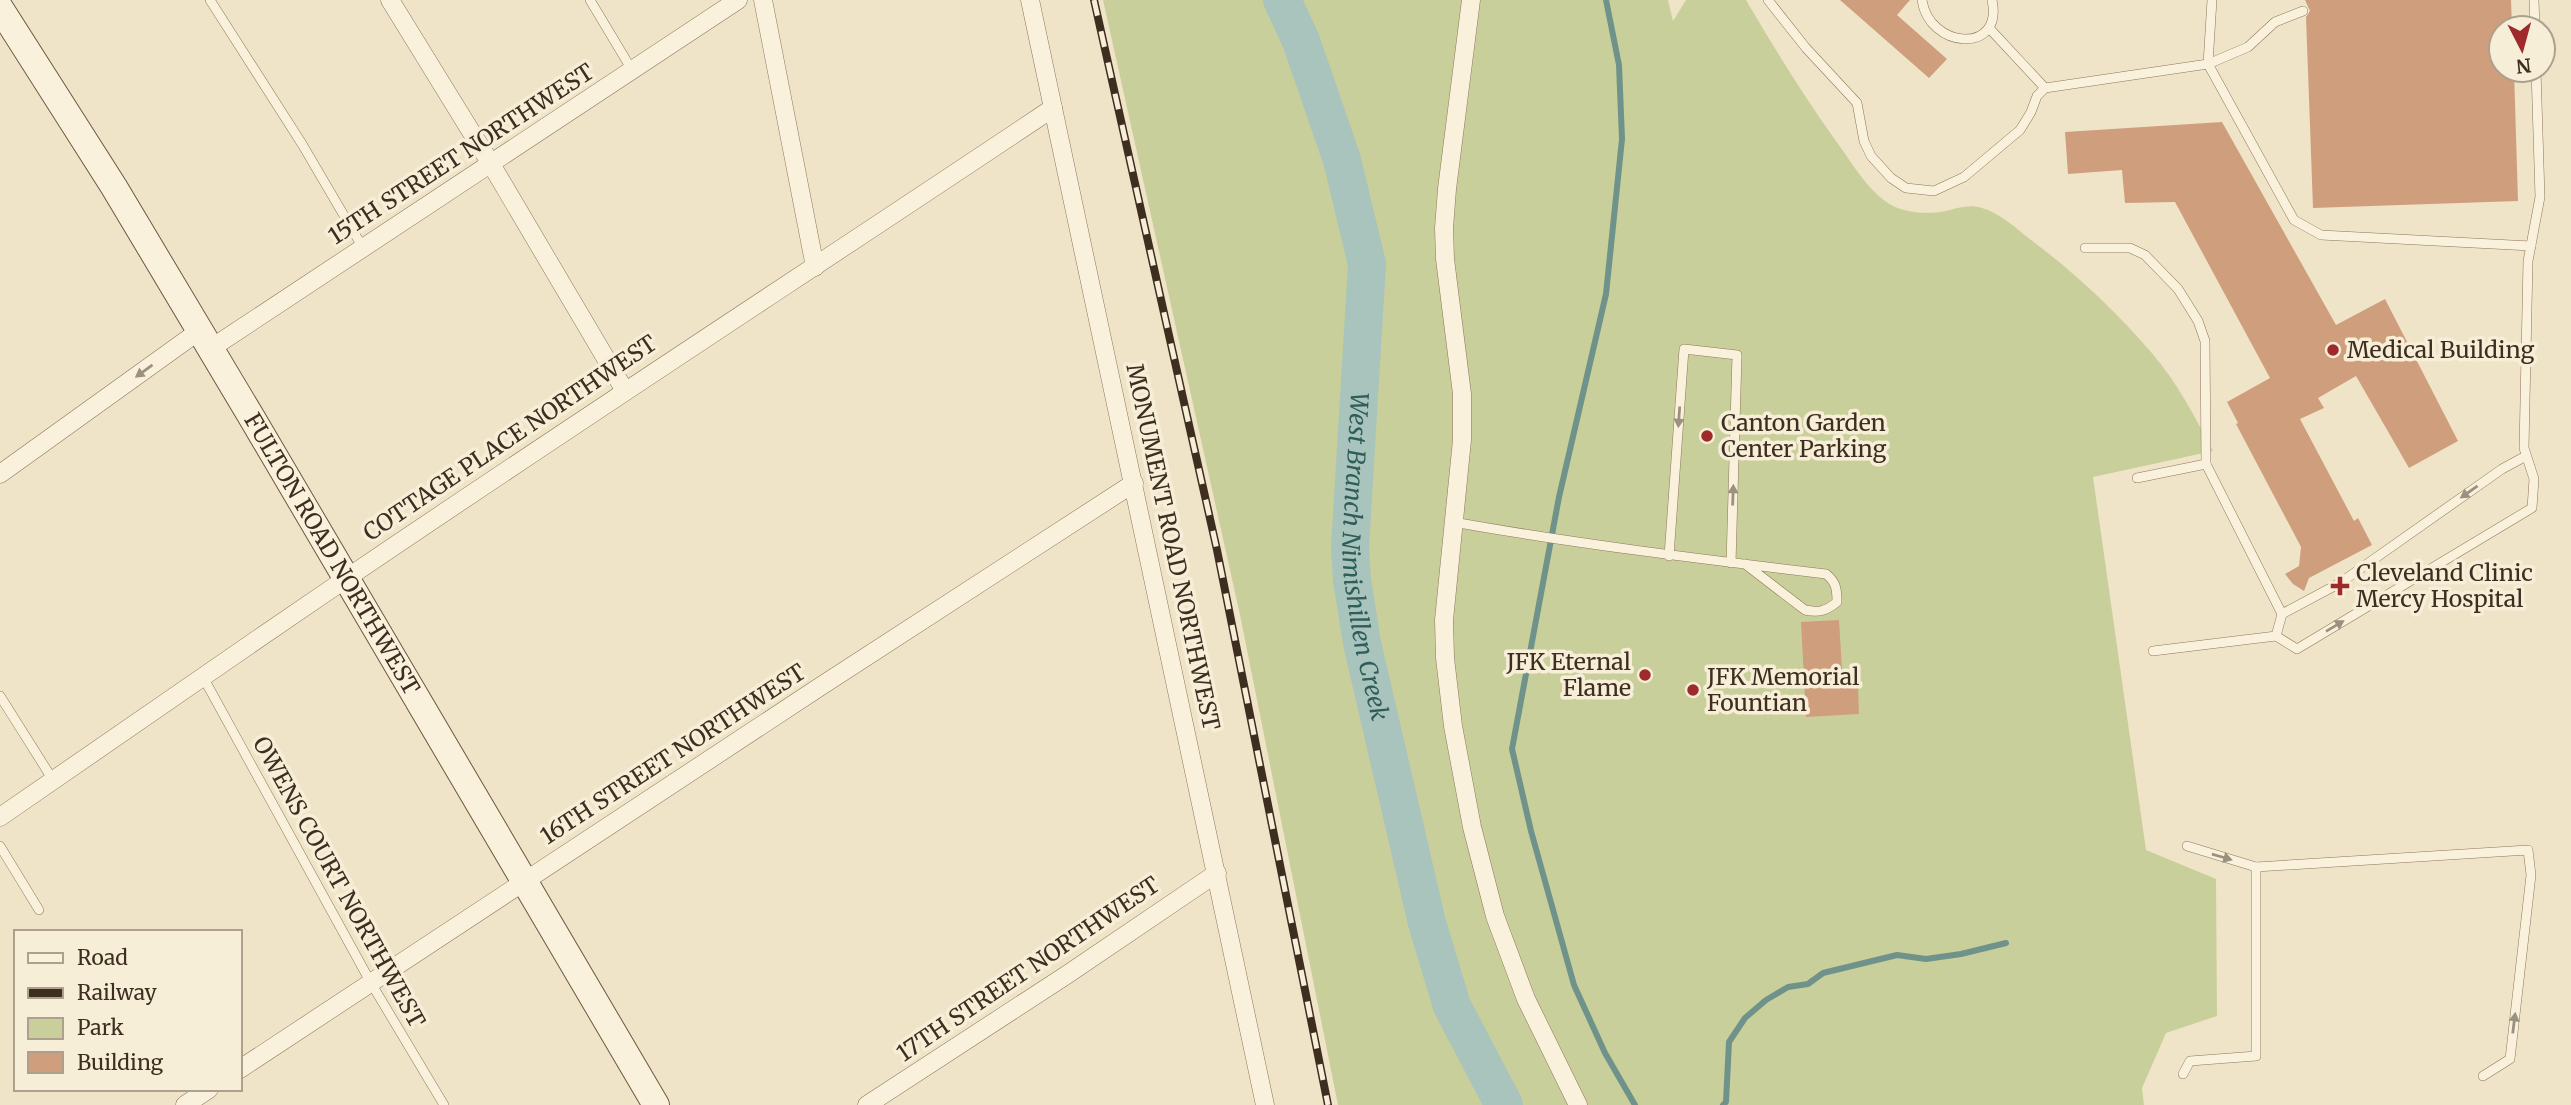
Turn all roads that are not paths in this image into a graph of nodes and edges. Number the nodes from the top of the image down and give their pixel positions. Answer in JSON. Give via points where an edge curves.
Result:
{"nodes":[{"id":1,"x":210,"y":0,"type":"edge"},
{"id":2,"x":390,"y":0,"type":"edge"},
{"id":3,"x":590,"y":0,"type":"edge"},
{"id":4,"x":738,"y":0,"type":"edge"},
{"id":5,"x":763,"y":0,"type":"edge"},
{"id":6,"x":1030,"y":0,"type":"edge"},
{"id":7,"x":1471,"y":0,"type":"edge"},
{"id":8,"x":1768,"y":0,"type":"edge"},
{"id":9,"x":1922,"y":0,"type":"edge"},
{"id":10,"x":1992,"y":0,"type":"edge"},
{"id":11,"x":2211,"y":0,"type":"edge"},
{"id":12,"x":2303,"y":11,"type":"dead end"},
{"id":13,"x":1,"y":13,"type":"edge"},
{"id":14,"x":1989,"y":28,"type":"junction"},
{"id":15,"x":2207,"y":64,"type":"junction"},
{"id":16,"x":632,"y":70,"type":"junction"},
{"id":17,"x":2536,"y":84,"type":"edge"},
{"id":18,"x":2046,"y":88,"type":"junction"},
{"id":19,"x":1053,"y":108,"type":"junction"},
{"id":20,"x":491,"y":164,"type":"junction"},
{"id":21,"x":2531,"y":246,"type":"junction"},
{"id":22,"x":363,"y":248,"type":"junction"},
{"id":23,"x":2085,"y":248,"type":"dead end"},
{"id":24,"x":815,"y":267,"type":"junction"},
{"id":25,"x":205,"y":340,"type":"junction"},
{"id":26,"x":625,"y":391,"type":"junction"},
{"id":27,"x":2526,"y":456,"type":"junction"},
{"id":28,"x":2206,"y":464,"type":"junction"},
{"id":29,"x":0,"y":474,"type":"edge"},
{"id":30,"x":2137,"y":478,"type":"dead end"},
{"id":31,"x":1134,"y":483,"type":"junction"},
{"id":32,"x":1453,"y":522,"type":"junction"},
{"id":33,"x":1670,"y":556,"type":"junction"},
{"id":34,"x":1731,"y":563,"type":"junction"},
{"id":35,"x":1745,"y":564,"type":"junction"},
{"id":36,"x":346,"y":578,"type":"junction"},
{"id":37,"x":2282,"y":614,"type":"junction"},
{"id":38,"x":2276,"y":636,"type":"junction"},
{"id":39,"x":2153,"y":651,"type":"dead end"},
{"id":40,"x":203,"y":677,"type":"junction"},
{"id":41,"x":0,"y":696,"type":"edge"},
{"id":42,"x":53,"y":780,"type":"junction"},
{"id":43,"x":0,"y":817,"type":"edge"},
{"id":44,"x":0,"y":846,"type":"edge"},
{"id":45,"x":2187,"y":846,"type":"dead end"},
{"id":46,"x":2256,"y":867,"type":"junction"},
{"id":47,"x":1217,"y":873,"type":"junction"},
{"id":48,"x":525,"y":881,"type":"junction"},
{"id":49,"x":39,"y":910,"type":"dead end"},
{"id":50,"x":371,"y":983,"type":"junction"},
{"id":51,"x":242,"y":1068,"type":"edge"},
{"id":52,"x":2183,"y":1074,"type":"dead end"},
{"id":53,"x":2483,"y":1076,"type":"dead end"},
{"id":54,"x":206,"y":1091,"type":"edge"},
{"id":55,"x":185,"y":1105,"type":"edge"},
{"id":56,"x":444,"y":1105,"type":"edge"},
{"id":57,"x":656,"y":1105,"type":"edge"},
{"id":58,"x":867,"y":1105,"type":"edge"},
{"id":59,"x":1265,"y":1105,"type":"edge"},
{"id":60,"x":1578,"y":1105,"type":"edge"}],
"edges":[{"from":1,"to":22,"type":"lane"},
{"from":2,"to":20,"type":"street"},
{"from":3,"to":16,"type":"lane"},
{"from":4,"to":16,"type":"street","name":"15TH STREET NORTHWEST"},
{"from":5,"to":24,"type":"street"},
{"from":6,"to":19,"type":"street","name":"MONUMENT ROAD NORTHWEST"},
{"from":7,"to":32,"type":"street","via":[[1444,228],[1462,394]]},
{"from":8,"to":18,"type":"lane","via":[[1857,103],[1871,156],[1906,188],[1934,191],[1964,177],[2020,130]]},
{"from":9,"to":14,"type":"lane","via":[[1927,17],[1948,36],[1973,39]]},
{"from":10,"to":14,"type":"lane","via":[[1994,16]]},
{"from":11,"to":15,"type":"lane"},
{"from":12,"to":15,"type":"lane","via":[[2275,22],[2248,47]]},
{"from":13,"to":25,"type":"main road","name":"FULTON ROAD NORTHWEST","via":[[114,187]]},
{"from":14,"to":18,"type":"lane"},
{"from":15,"to":18,"type":"lane"},
{"from":15,"to":21,"type":"lane","via":[[2294,220],[2321,235]]},
{"from":16,"to":20,"type":"street","name":"15TH STREET NORTHWEST"},
{"from":17,"to":21,"type":"lane","via":[[2540,197]]},
{"from":19,"to":24,"type":"street","name":"COTTAGE PLACE NORTHWEST"},
{"from":19,"to":31,"type":"street","name":"MONUMENT ROAD NORTHWEST"},
{"from":20,"to":22,"type":"street","name":"15TH STREET NORTHWEST"},
{"from":20,"to":26,"type":"street"},
{"from":21,"to":27,"type":"lane"},
{"from":22,"to":25,"type":"street","name":"15TH STREET NORTHWEST"},
{"from":23,"to":28,"type":"lane","via":[[2130,247],[2145,255],[2178,289],[2198,321],[2205,341]]},
{"from":24,"to":26,"type":"street","name":"COTTAGE PLACE NORTHWEST"},
{"from":25,"to":29,"type":"street","name":"15TH STREET NORTHWEST","one_way":true},
{"from":25,"to":36,"type":"main road","name":"FULTON ROAD NORTHWEST"},
{"from":26,"to":36,"type":"street","name":"COTTAGE PLACE NORTHWEST"},
{"from":27,"to":37,"type":"lane","one_way":true,"via":[[2502,468],[2340,583]]},
{"from":38,"to":27,"type":"lane","one_way":true,"via":[[2297,649],[2532,508],[2534,479]]},
{"from":28,"to":30,"type":"lane"},
{"from":28,"to":37,"type":"lane"},
{"from":31,"to":47,"type":"street","name":"MONUMENT ROAD NORTHWEST"},
{"from":31,"to":48,"type":"street","name":"16TH STREET NORTHWEST"},
{"from":32,"to":33,"type":"lane"},
{"from":32,"to":60,"type":"street","via":[[1445,658],[1472,827],[1495,916],[1526,999]]},
{"from":33,"to":34,"type":"lane"},
{"from":34,"to":33,"type":"lane","one_way":true,"via":[[1737,355],[1684,348]]},
{"from":34,"to":35,"type":"lane"},
{"from":35,"to":35,"type":"lane","via":[[1826,574],[1834,580],[1836,602],[1816,613],[1805,610]]},
{"from":36,"to":40,"type":"street","name":"COTTAGE PLACE NORTHWEST"},
{"from":36,"to":48,"type":"main road","name":"FULTON ROAD NORTHWEST"},
{"from":37,"to":38,"type":"lane"},
{"from":38,"to":39,"type":"lane"},
{"from":40,"to":42,"type":"street","name":"COTTAGE PLACE NORTHWEST"},
{"from":40,"to":50,"type":"lane","name":"OWENS COURT NORTHWEST"},
{"from":41,"to":42,"type":"lane"},
{"from":42,"to":43,"type":"street","name":"COTTAGE PLACE NORTHWEST"},
{"from":44,"to":49,"type":"lane"},
{"from":45,"to":46,"type":"lane","one_way":true},
{"from":46,"to":52,"type":"lane","via":[[2256,1056],[2190,1061]]},
{"from":53,"to":46,"type":"lane","one_way":true,"via":[[2510,1059],[2532,875],[2528,850]]},
{"from":47,"to":58,"type":"street","name":"17TH STREET NORTHWEST"},
{"from":47,"to":59,"type":"street","name":"MONUMENT ROAD NORTHWEST"},
{"from":48,"to":50,"type":"street","name":"16TH STREET NORTHWEST"},
{"from":48,"to":57,"type":"main road","name":"FULTON ROAD NORTHWEST"},
{"from":50,"to":51,"type":"street","name":"16TH STREET NORTHWEST"},
{"from":50,"to":56,"type":"lane","name":"OWENS COURT NORTHWEST"},
{"from":54,"to":55,"type":"street"}]}
